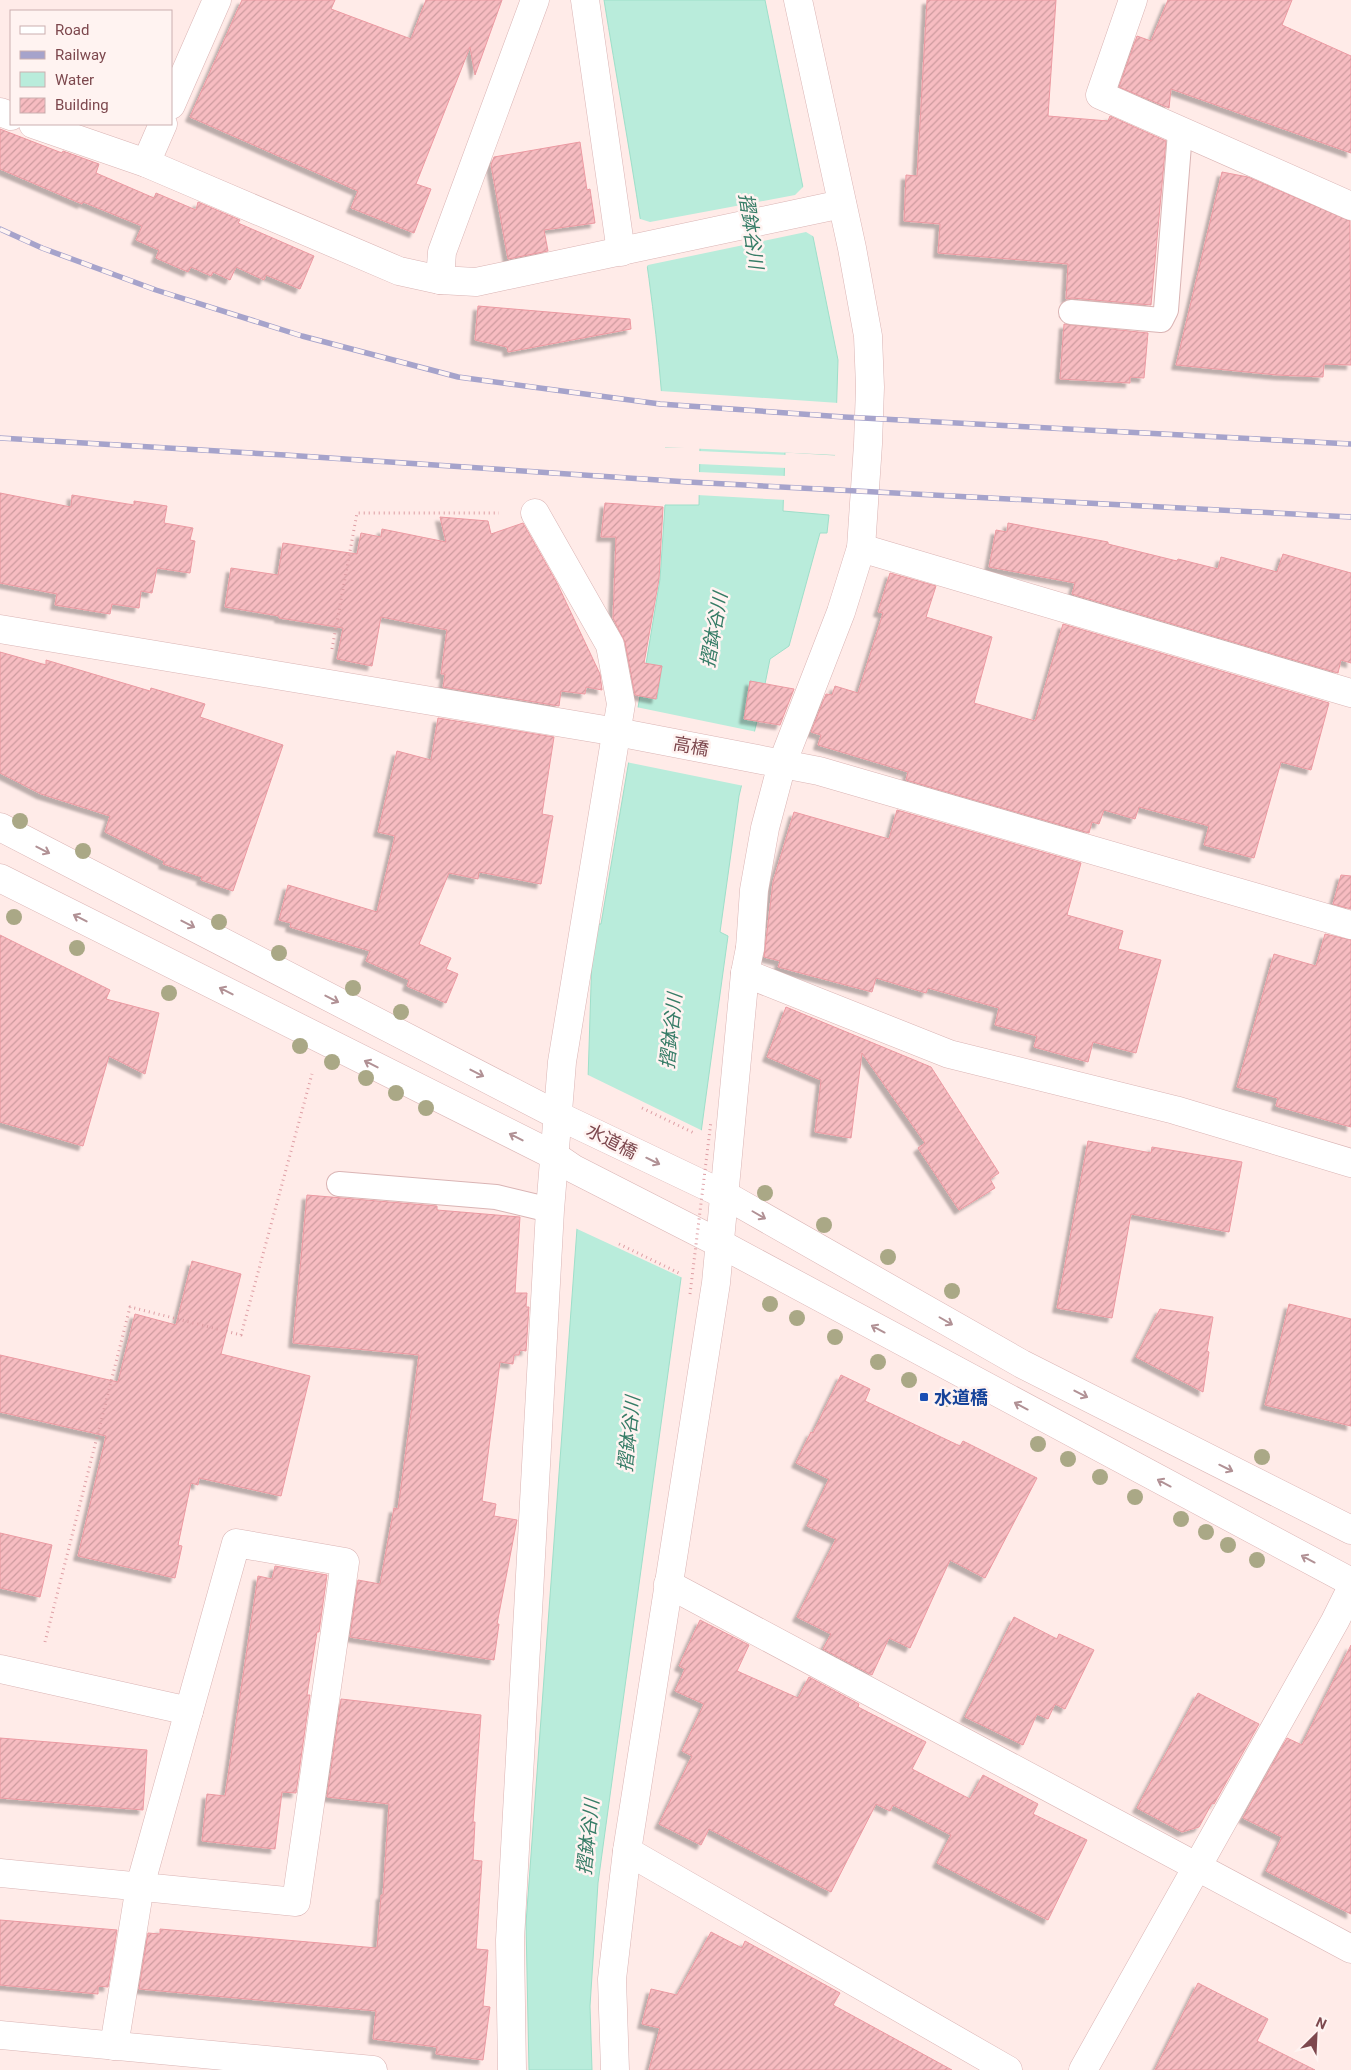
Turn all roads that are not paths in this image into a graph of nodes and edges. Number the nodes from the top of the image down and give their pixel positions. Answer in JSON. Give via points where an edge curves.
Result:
{"nodes":[{"id":1,"x":217,"y":0,"type":"edge"},
{"id":2,"x":535,"y":0,"type":"edge"},
{"id":3,"x":585,"y":0,"type":"edge"},
{"id":4,"x":798,"y":0,"type":"edge"},
{"id":5,"x":1133,"y":0,"type":"edge"},
{"id":6,"x":172,"y":103,"type":"edge"},
{"id":7,"x":37,"y":125,"type":"edge"},
{"id":8,"x":163,"y":125,"type":"edge"},
{"id":9,"x":1180,"y":132,"type":"junction"},
{"id":10,"x":146,"y":164,"type":"junction"},
{"id":11,"x":842,"y":204,"type":"junction"},
{"id":12,"x":1351,"y":206,"type":"edge"},
{"id":13,"x":630,"y":250,"type":"junction"},
{"id":14,"x":440,"y":280,"type":"junction"},
{"id":15,"x":1071,"y":312,"type":"dead end"},
{"id":16,"x":535,"y":513,"type":"road end"},
{"id":17,"x":862,"y":548,"type":"junction"},
{"id":18,"x":0,"y":629,"type":"edge"},
{"id":19,"x":1351,"y":693,"type":"edge"},
{"id":20,"x":623,"y":734,"type":"junction"},
{"id":21,"x":782,"y":764,"type":"junction"},
{"id":22,"x":0,"y":827,"type":"edge"},
{"id":23,"x":0,"y":878,"type":"edge"},
{"id":24,"x":1351,"y":925,"type":"edge"},
{"id":25,"x":748,"y":961,"type":"junction"},
{"id":26,"x":569,"y":1120,"type":"junction"},
{"id":27,"x":564,"y":1162,"type":"junction"},
{"id":28,"x":1351,"y":1163,"type":"edge"},
{"id":29,"x":339,"y":1184,"type":"dead end"},
{"id":30,"x":725,"y":1195,"type":"junction"},
{"id":31,"x":550,"y":1210,"type":"junction"},
{"id":32,"x":720,"y":1243,"type":"junction"},
{"id":33,"x":1351,"y":1530,"type":"edge"},
{"id":34,"x":1351,"y":1582,"type":"edge"},
{"id":35,"x":668,"y":1584,"type":"junction"},
{"id":36,"x":1351,"y":1589,"type":"edge"},
{"id":37,"x":0,"y":1669,"type":"edge"},
{"id":38,"x":188,"y":1711,"type":"junction"},
{"id":39,"x":627,"y":1852,"type":"junction"},
{"id":40,"x":1196,"y":1866,"type":"junction"},
{"id":41,"x":0,"y":1874,"type":"edge"},
{"id":42,"x":140,"y":1886,"type":"junction"},
{"id":43,"x":1351,"y":1949,"type":"edge"},
{"id":44,"x":0,"y":2035,"type":"edge"},
{"id":45,"x":114,"y":2046,"type":"junction"},
{"id":46,"x":374,"y":2070,"type":"edge"},
{"id":47,"x":512,"y":2070,"type":"edge"},
{"id":48,"x":615,"y":2070,"type":"edge"},
{"id":49,"x":1008,"y":2070,"type":"edge"},
{"id":50,"x":1083,"y":2070,"type":"edge"}],
"edges":[{"from":1,"to":6,"type":"street"},
{"from":2,"to":14,"type":"street","via":[[442,252]]},
{"from":3,"to":13,"type":"street"},
{"from":4,"to":11,"type":"street"},
{"from":5,"to":9,"type":"street","via":[[1100,95]]},
{"from":7,"to":10,"type":"street"},
{"from":8,"to":10,"type":"street"},
{"from":9,"to":12,"type":"street"},
{"from":9,"to":15,"type":"lane","via":[[1166,310],[1161,320]]},
{"from":10,"to":14,"type":"street","via":[[399,271]]},
{"from":11,"to":13,"type":"street"},
{"from":11,"to":17,"type":"street","via":[[868,336],[870,386]]},
{"from":13,"to":14,"type":"street","via":[[476,282]]},
{"from":16,"to":20,"type":"street","via":[[610,645]]},
{"from":17,"to":19,"type":"street"},
{"from":17,"to":21,"type":"street","via":[[842,612]]},
{"from":18,"to":20,"type":"street","name":"高橋"},
{"from":20,"to":21,"type":"street","name":"高橋"},
{"from":20,"to":26,"type":"street","via":[[562,1062]]},
{"from":21,"to":24,"type":"street","name":"高橋","via":[[819,771]]},
{"from":21,"to":25,"type":"street","via":[[755,881]]},
{"from":22,"to":26,"type":"street","name":"水道橋","one_way":true},
{"from":27,"to":23,"type":"street","one_way":true},
{"from":25,"to":28,"type":"street","via":[[950,1054],[1174,1110]]},
{"from":25,"to":30,"type":"street"},
{"from":26,"to":27,"type":"street"},
{"from":26,"to":30,"type":"street","name":"水道橋","one_way":true},
{"from":27,"to":31,"type":"street"},
{"from":27,"to":32,"type":"street"},
{"from":29,"to":31,"type":"lane","via":[[496,1197]]},
{"from":30,"to":32,"type":"street"},
{"from":30,"to":33,"type":"street","name":"水道橋","one_way":true,"via":[[1022,1364]]},
{"from":31,"to":47,"type":"street","via":[[510,1940]]},
{"from":34,"to":32,"type":"street","one_way":true},
{"from":32,"to":35,"type":"street"},
{"from":35,"to":39,"type":"street"},
{"from":35,"to":40,"type":"street"},
{"from":36,"to":40,"type":"street"},
{"from":37,"to":38,"type":"street"},
{"from":38,"to":42,"type":"street"},
{"from":38,"to":42,"type":"street","via":[[236,1543],[345,1562],[296,1902]]},
{"from":39,"to":48,"type":"street","via":[[612,1979]]},
{"from":39,"to":49,"type":"street"},
{"from":40,"to":43,"type":"street"},
{"from":40,"to":50,"type":"street"},
{"from":41,"to":42,"type":"street"},
{"from":42,"to":45,"type":"street"},
{"from":44,"to":45,"type":"street"},
{"from":45,"to":46,"type":"street"}]}
